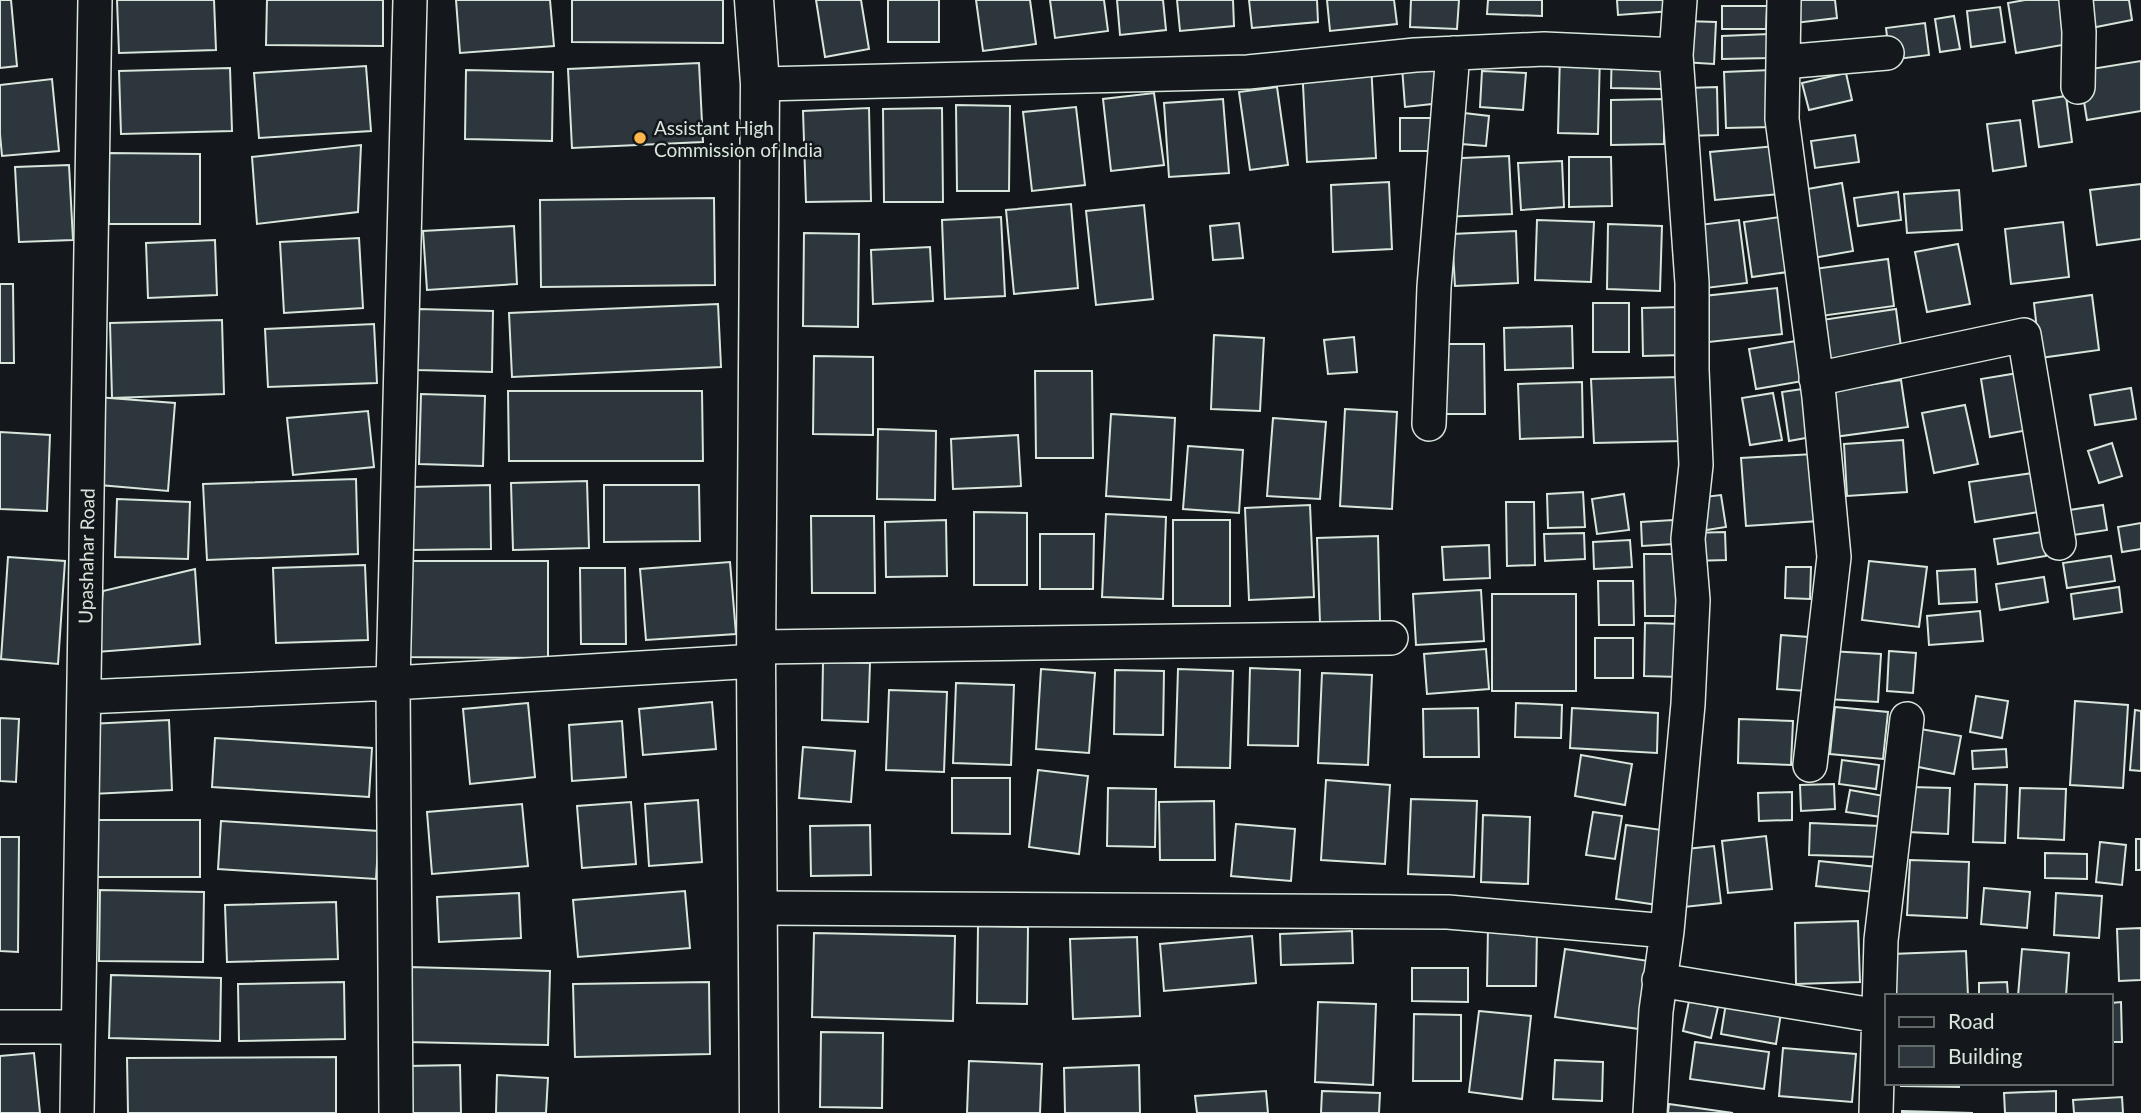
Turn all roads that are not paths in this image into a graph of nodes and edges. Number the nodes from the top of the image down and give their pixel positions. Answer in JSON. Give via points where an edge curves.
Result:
{"nodes":[{"id":1,"x":95,"y":0,"type":"edge"},
{"id":2,"x":410,"y":0,"type":"edge"},
{"id":3,"x":754,"y":0,"type":"edge"},
{"id":4,"x":1680,"y":0,"type":"edge"},
{"id":5,"x":1784,"y":0,"type":"edge"},
{"id":6,"x":2076,"y":0,"type":"edge"},
{"id":7,"x":1453,"y":53,"type":"junction"},
{"id":8,"x":1886,"y":53,"type":"dead end"},
{"id":9,"x":1676,"y":55,"type":"junction"},
{"id":10,"x":1783,"y":62,"type":"junction"},
{"id":11,"x":760,"y":84,"type":"junction"},
{"id":12,"x":2078,"y":87,"type":"dead end"},
{"id":13,"x":1816,"y":379,"type":"junction"},
{"id":14,"x":1429,"y":424,"type":"dead end"},
{"id":15,"x":2059,"y":543,"type":"dead end"},
{"id":16,"x":1391,"y":638,"type":"dead end"},
{"id":17,"x":756,"y":654,"type":"junction"},
{"id":18,"x":393,"y":683,"type":"junction"},
{"id":19,"x":84,"y":697,"type":"junction"},
{"id":20,"x":1907,"y":719,"type":"dead end"},
{"id":21,"x":1810,"y":765,"type":"dead end"},
{"id":22,"x":757,"y":908,"type":"junction"},
{"id":23,"x":1667,"y":931,"type":"junction"},
{"id":24,"x":1659,"y":980,"type":"junction"},
{"id":25,"x":1879,"y":1016,"type":"junction"},
{"id":26,"x":0,"y":1027,"type":"edge"},
{"id":27,"x":78,"y":1027,"type":"junction"},
{"id":28,"x":77,"y":1113,"type":"edge"},
{"id":29,"x":396,"y":1113,"type":"edge"},
{"id":30,"x":759,"y":1113,"type":"edge"},
{"id":31,"x":1650,"y":1113,"type":"edge"},
{"id":32,"x":1876,"y":1113,"type":"edge"}],
"edges":[{"from":1,"to":19,"type":"street","name":"Upashahar Road"},
{"from":2,"to":18,"type":"street"},
{"from":3,"to":11,"type":"street"},
{"from":4,"to":9,"type":"street"},
{"from":5,"to":10,"type":"street"},
{"from":6,"to":12,"type":"street"},
{"from":7,"to":9,"type":"street","via":[[1544,49]]},
{"from":7,"to":11,"type":"street","via":[[1248,72]]},
{"from":7,"to":14,"type":"street","via":[[1434,287]]},
{"from":8,"to":10,"type":"street"},
{"from":9,"to":23,"type":"street","via":[[1692,283],[1696,466],[1688,539],[1693,600],[1688,704]]},
{"from":10,"to":13,"type":"street","via":[[1782,119]]},
{"from":11,"to":17,"type":"street"},
{"from":13,"to":15,"type":"street","via":[[2024,335]]},
{"from":13,"to":21,"type":"street","via":[[1833,556]]},
{"from":16,"to":17,"type":"street"},
{"from":17,"to":18,"type":"street"},
{"from":17,"to":22,"type":"street"},
{"from":18,"to":19,"type":"street"},
{"from":18,"to":29,"type":"street"},
{"from":19,"to":27,"type":"street","name":"Upashahar Road"},
{"from":20,"to":25,"type":"street","via":[[1881,940]]},
{"from":22,"to":23,"type":"street","via":[[1448,912]]},
{"from":22,"to":30,"type":"street"},
{"from":23,"to":24,"type":"street"},
{"from":24,"to":25,"type":"street"},
{"from":24,"to":31,"type":"street"},
{"from":25,"to":32,"type":"street"},
{"from":26,"to":27,"type":"street"},
{"from":27,"to":28,"type":"street","name":"Upashahar Road"}]}
